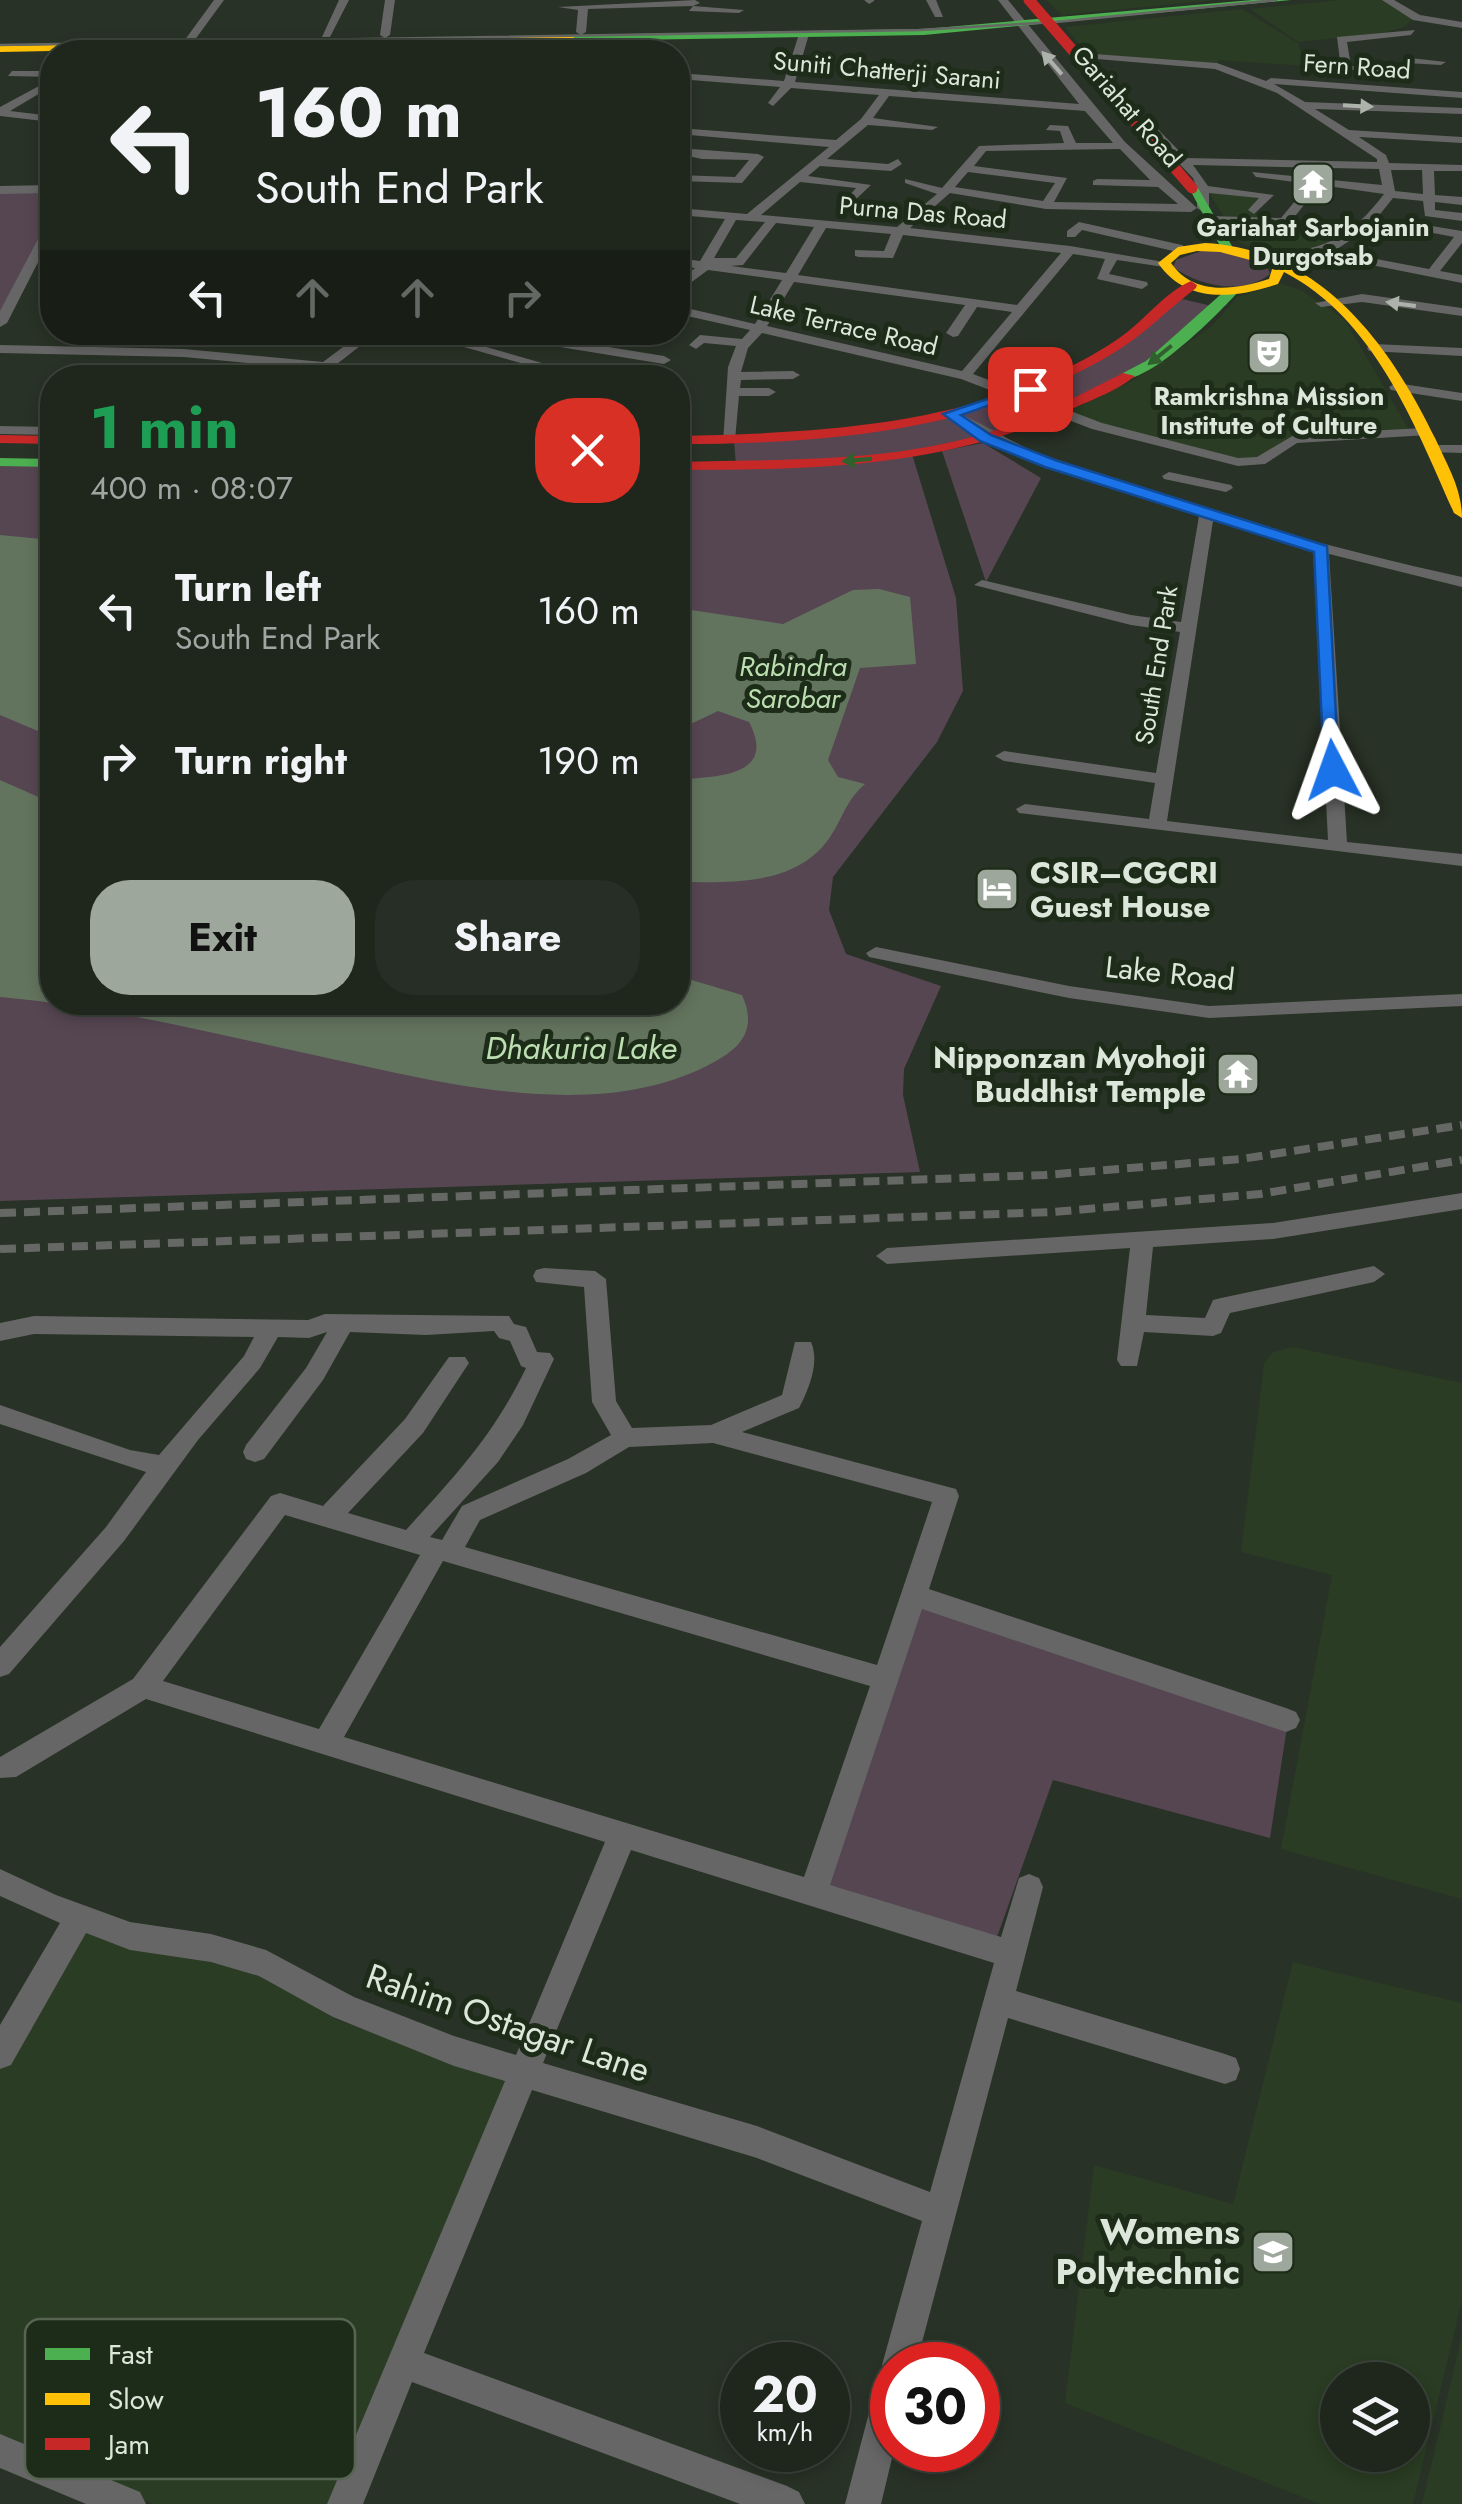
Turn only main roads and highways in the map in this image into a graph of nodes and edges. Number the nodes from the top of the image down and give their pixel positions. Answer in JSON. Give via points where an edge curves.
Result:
{"nodes":[{"id":1,"x":1239,"y":0,"type":"edge"},
{"id":2,"x":1286,"y":0,"type":"edge"},
{"id":3,"x":1022,"y":12,"type":"edge"},
{"id":4,"x":1049,"y":14,"type":"edge"},
{"id":5,"x":692,"y":16,"type":"edge"},
{"id":6,"x":250,"y":40,"type":"edge"},
{"id":7,"x":354,"y":40,"type":"edge"},
{"id":8,"x":428,"y":40,"type":"edge"},
{"id":9,"x":522,"y":40,"type":"edge"},
{"id":10,"x":0,"y":41,"type":"edge"},
{"id":11,"x":40,"y":42,"type":"edge"},
{"id":12,"x":0,"y":49,"type":"edge"},
{"id":13,"x":40,"y":49,"type":"edge"},
{"id":14,"x":1218,"y":245,"type":"junction"},
{"id":15,"x":1275,"y":269,"type":"junction"},
{"id":16,"x":1191,"y":285,"type":"junction"},
{"id":17,"x":1233,"y":291,"type":"junction"},
{"id":18,"x":1331,"y":302,"type":"junction"},
{"id":19,"x":1422,"y":438,"type":"junction"},
{"id":20,"x":0,"y":439,"type":"edge"},
{"id":21,"x":40,"y":440,"type":"edge"},
{"id":22,"x":690,"y":440,"type":"edge"},
{"id":23,"x":728,"y":440,"type":"junction"},
{"id":24,"x":0,"y":462,"type":"edge"},
{"id":25,"x":40,"y":462,"type":"edge"},
{"id":26,"x":690,"y":466,"type":"edge"},
{"id":27,"x":732,"y":467,"type":"junction"},
{"id":28,"x":1461,"y":519,"type":"edge"}],
"edges":[{"from":1,"to":4,"type":"main road"},
{"from":2,"to":4,"type":"main road"},
{"from":3,"to":4,"type":"main road"},
{"from":3,"to":5,"type":"main road"},
{"from":3,"to":5,"type":"main road","via":[[804,34]]},
{"from":3,"to":14,"type":"main road","name":"Gariahat Road","via":[[1191,198]]},
{"from":5,"to":8,"type":"main road","via":[[581,32]]},
{"from":5,"to":9,"type":"main road"},
{"from":6,"to":7,"type":"main road"},
{"from":10,"to":11,"type":"main road"},
{"from":12,"to":13,"type":"main road"},
{"from":14,"to":15,"type":"main road"},
{"from":14,"to":16,"type":"main road","via":[[1173,256],[1175,279]]},
{"from":15,"to":17,"type":"main road"},
{"from":15,"to":18,"type":"main road"},
{"from":16,"to":17,"type":"main road"},
{"from":16,"to":23,"type":"main road","via":[[1110,351],[1050,382],[892,428]]},
{"from":17,"to":27,"type":"main road","one_way":true,"via":[[1151,364],[986,438],[863,460]]},
{"from":18,"to":19,"type":"main road"},
{"from":18,"to":19,"type":"main road","via":[[1374,348]]},
{"from":19,"to":28,"type":"main road"},
{"from":20,"to":21,"type":"main road"},
{"from":22,"to":23,"type":"main road"},
{"from":23,"to":27,"type":"main road"},
{"from":24,"to":25,"type":"main road"},
{"from":26,"to":27,"type":"main road"}]}
